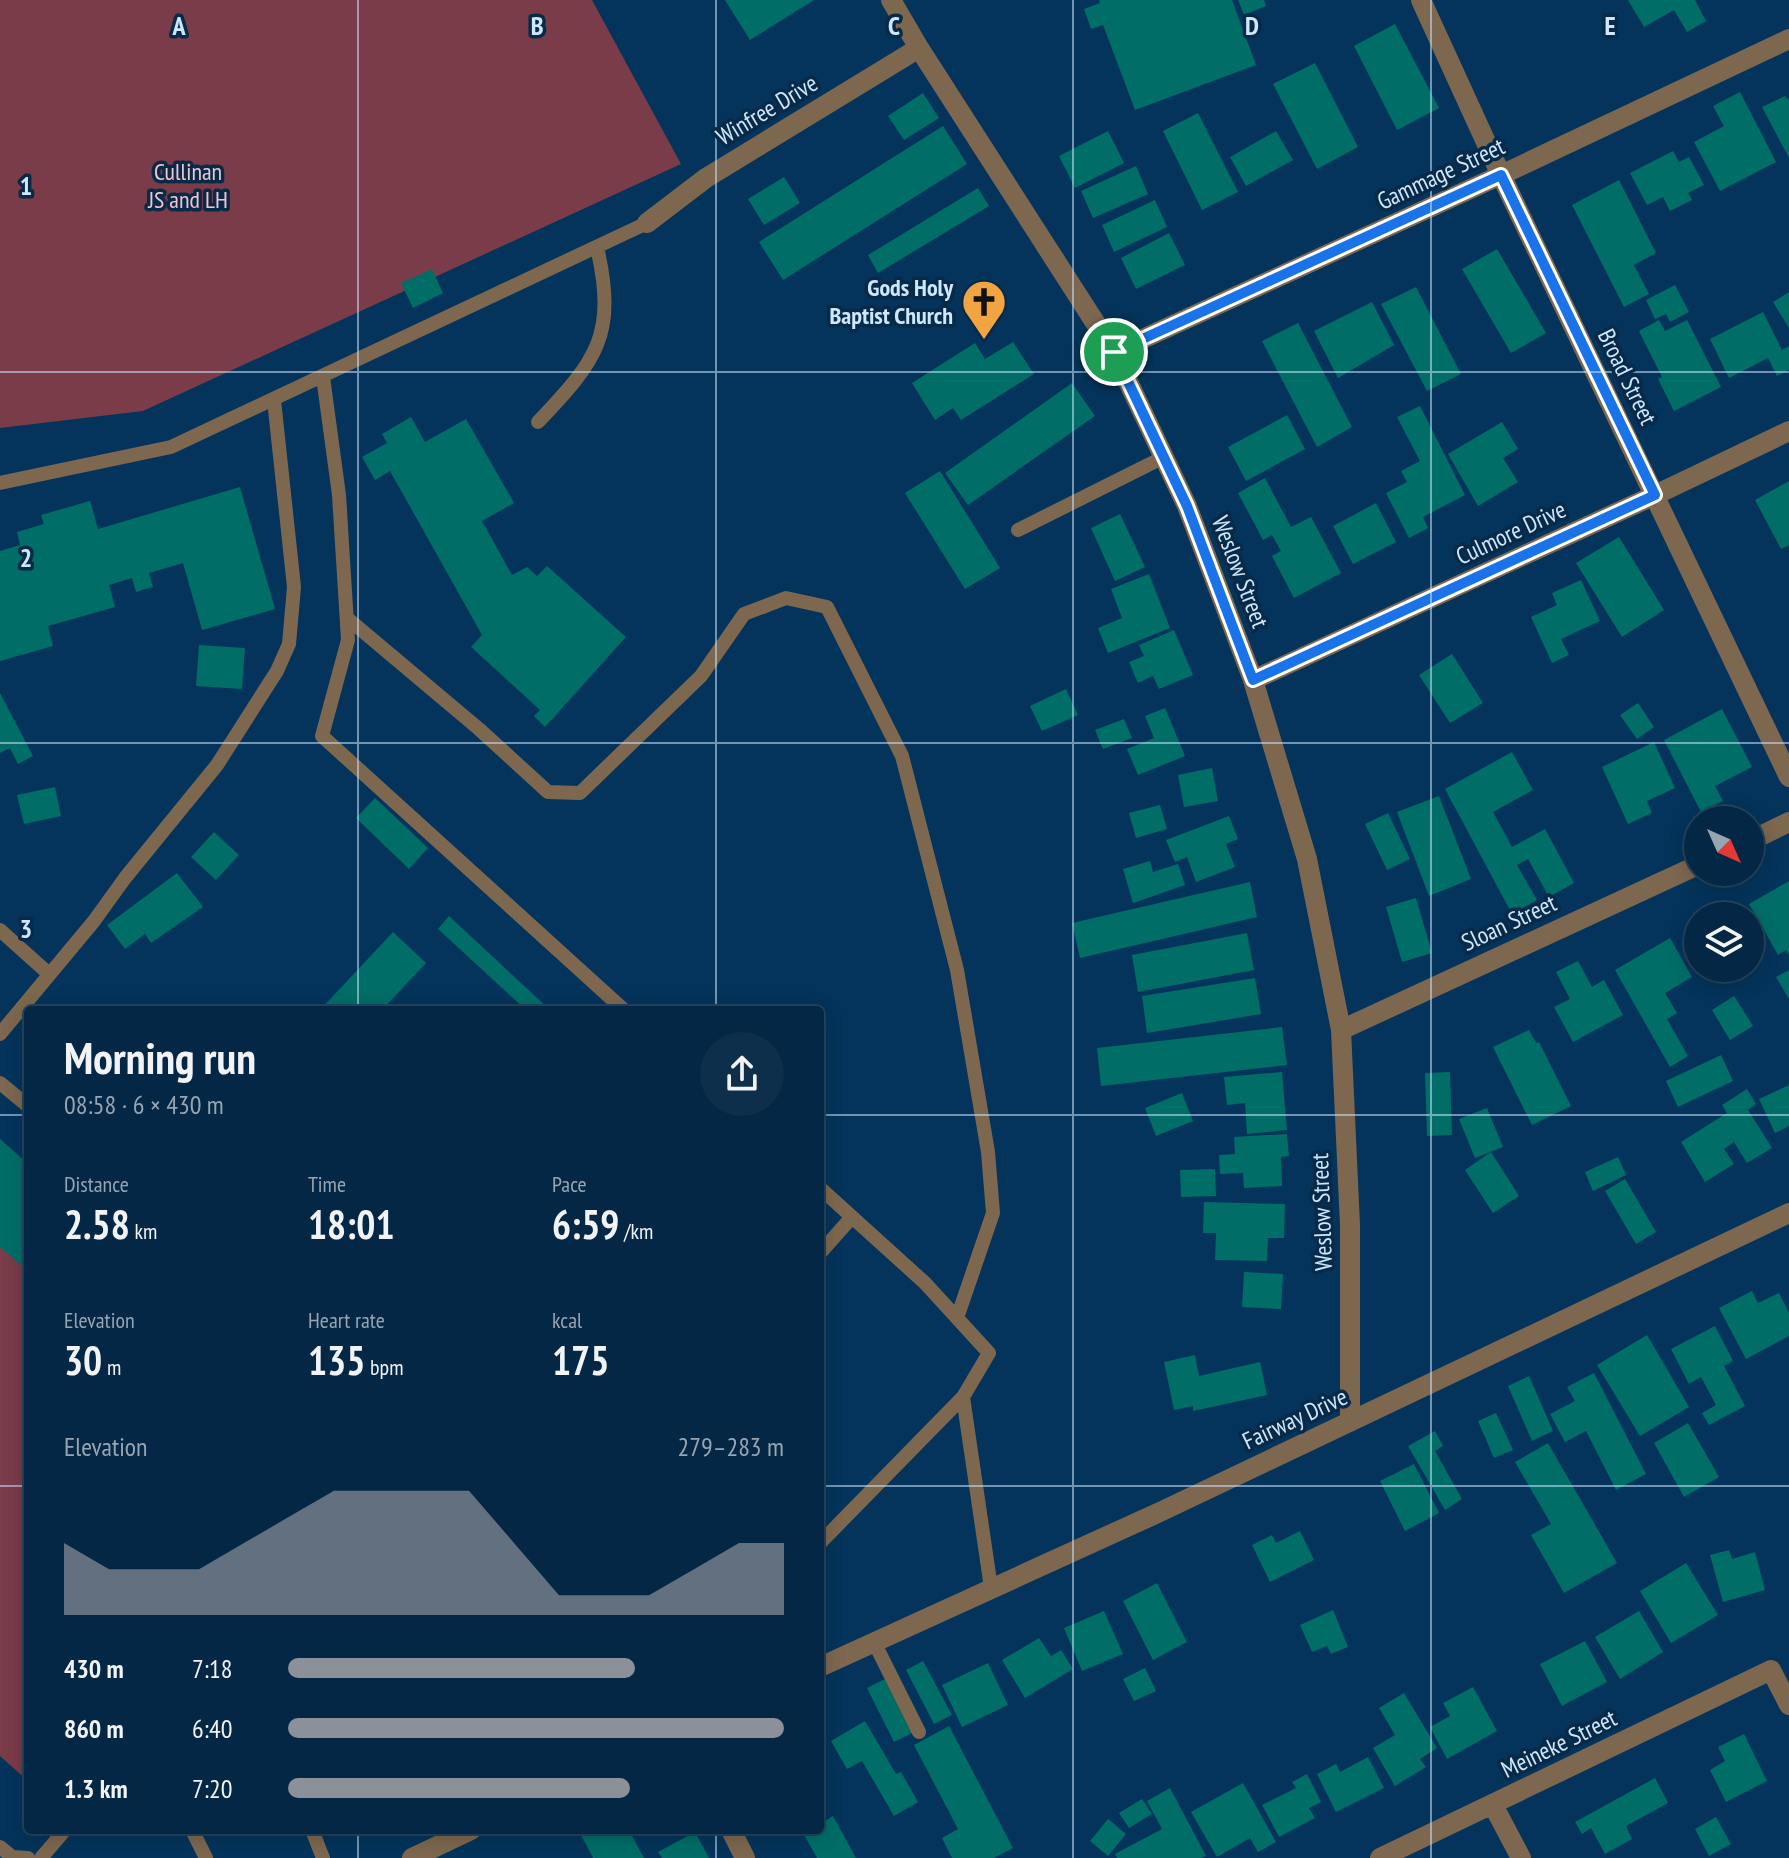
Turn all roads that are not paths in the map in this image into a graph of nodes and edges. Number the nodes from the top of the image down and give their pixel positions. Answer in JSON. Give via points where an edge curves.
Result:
{"nodes":[{"id":1,"x":891,"y":0,"type":"edge"},
{"id":2,"x":1421,"y":0,"type":"edge"},
{"id":3,"x":1789,"y":39,"type":"edge"},
{"id":4,"x":919,"y":48,"type":"junction"},
{"id":5,"x":1501,"y":175,"type":"junction"},
{"id":6,"x":647,"y":223,"type":"joint"},
{"id":7,"x":597,"y":247,"type":"junction"},
{"id":8,"x":1114,"y":352,"type":"junction"},
{"id":9,"x":323,"y":377,"type":"junction"},
{"id":10,"x":274,"y":400,"type":"junction"},
{"id":11,"x":538,"y":422,"type":"dead end"},
{"id":12,"x":1789,"y":431,"type":"edge"},
{"id":13,"x":1164,"y":457,"type":"junction"},
{"id":14,"x":0,"y":483,"type":"edge"},
{"id":15,"x":1655,"y":495,"type":"junction"},
{"id":16,"x":1018,"y":530,"type":"dead end"},
{"id":17,"x":347,"y":618,"type":"junction"},
{"id":18,"x":1253,"y":680,"type":"junction"},
{"id":19,"x":1789,"y":777,"type":"edge"},
{"id":20,"x":1789,"y":822,"type":"edge"},
{"id":21,"x":1764,"y":834,"type":"edge"},
{"id":22,"x":1684,"y":871,"type":"edge"},
{"id":23,"x":0,"y":930,"type":"edge"},
{"id":24,"x":49,"y":974,"type":"junction"},
{"id":25,"x":620,"y":1006,"type":"edge"},
{"id":26,"x":1341,"y":1030,"type":"junction"},
{"id":27,"x":0,"y":1034,"type":"edge"},
{"id":28,"x":0,"y":1083,"type":"edge"},
{"id":29,"x":24,"y":1103,"type":"edge"},
{"id":30,"x":824,"y":1192,"type":"edge"},
{"id":31,"x":1789,"y":1213,"type":"edge"},
{"id":32,"x":852,"y":1217,"type":"junction"},
{"id":33,"x":824,"y":1248,"type":"edge"},
{"id":34,"x":957,"y":1318,"type":"junction"},
{"id":35,"x":963,"y":1397,"type":"junction"},
{"id":36,"x":1350,"y":1422,"type":"junction"},
{"id":37,"x":824,"y":1539,"type":"edge"},
{"id":38,"x":991,"y":1588,"type":"junction"},
{"id":39,"x":874,"y":1642,"type":"junction"},
{"id":40,"x":824,"y":1665,"type":"edge"},
{"id":41,"x":1789,"y":1705,"type":"edge"},
{"id":42,"x":919,"y":1732,"type":"dead end"},
{"id":43,"x":1493,"y":1805,"type":"junction"},
{"id":44,"x":62,"y":1834,"type":"edge"},
{"id":45,"x":194,"y":1834,"type":"edge"},
{"id":46,"x":314,"y":1834,"type":"edge"},
{"id":47,"x":465,"y":1834,"type":"edge"},
{"id":48,"x":733,"y":1834,"type":"edge"},
{"id":49,"x":438,"y":1853,"type":"edge"},
{"id":50,"x":7,"y":1854,"type":"edge"},
{"id":51,"x":28,"y":1858,"type":"edge"},
{"id":52,"x":41,"y":1858,"type":"edge"},
{"id":53,"x":206,"y":1858,"type":"edge"},
{"id":54,"x":323,"y":1858,"type":"edge"},
{"id":55,"x":412,"y":1858,"type":"edge"},
{"id":56,"x":745,"y":1858,"type":"edge"},
{"id":57,"x":1380,"y":1858,"type":"edge"},
{"id":58,"x":1521,"y":1858,"type":"edge"}],
"edges":[{"from":1,"to":4,"type":"street","name":"Weslow Street"},
{"from":2,"to":5,"type":"street","name":"Broad Street"},
{"from":3,"to":5,"type":"street","name":"Gammage Street"},
{"from":4,"to":6,"type":"street","name":"Winfree Drive","via":[[706,178]]},
{"from":4,"to":8,"type":"street","name":"Weslow Street"},
{"from":5,"to":8,"type":"street","name":"Gammage Street"},
{"from":5,"to":15,"type":"street","name":"Broad Street"},
{"from":6,"to":7,"type":"lane"},
{"from":7,"to":9,"type":"lane"},
{"from":7,"to":11,"type":"lane","via":[[604,289],[601,336],[579,378]]},
{"from":8,"to":13,"type":"street","name":"Weslow Street"},
{"from":9,"to":10,"type":"lane"},
{"from":9,"to":17,"type":"lane","via":[[339,495]]},
{"from":10,"to":14,"type":"lane","via":[[171,447]]},
{"from":10,"to":24,"type":"lane","via":[[294,587],[289,644],[217,765]]},
{"from":12,"to":15,"type":"street","name":"Culmore Drive"},
{"from":13,"to":16,"type":"lane"},
{"from":13,"to":18,"type":"street","name":"Weslow Street"},
{"from":15,"to":18,"type":"street","name":"Culmore Drive"},
{"from":15,"to":19,"type":"street","name":"Broad Street"},
{"from":17,"to":25,"type":"lane","via":[[348,640],[322,736]]},
{"from":17,"to":34,"type":"lane","via":[[548,792],[580,793],[701,676],[744,614],[786,598],[827,607],[902,756],[957,970],[993,1213]]},
{"from":18,"to":26,"type":"street","name":"Weslow Street","via":[[1307,859]]},
{"from":20,"to":21,"type":"street"},
{"from":22,"to":26,"type":"street","name":"Sloan Street"},
{"from":23,"to":24,"type":"lane"},
{"from":24,"to":27,"type":"lane"},
{"from":26,"to":36,"type":"street","name":"Weslow Street","via":[[1350,1225]]},
{"from":28,"to":29,"type":"lane"},
{"from":30,"to":32,"type":"lane"},
{"from":31,"to":36,"type":"street","name":"Fairway Drive"},
{"from":32,"to":33,"type":"lane"},
{"from":32,"to":34,"type":"lane"},
{"from":34,"to":35,"type":"lane","via":[[989,1353]]},
{"from":35,"to":37,"type":"lane"},
{"from":35,"to":38,"type":"lane"},
{"from":36,"to":38,"type":"street","name":"Fairway Drive"},
{"from":38,"to":39,"type":"street","name":"Fairway Drive"},
{"from":39,"to":40,"type":"street","name":"Fairway Drive"},
{"from":39,"to":42,"type":"lane"},
{"from":41,"to":43,"type":"street","name":"Meineke Street","via":[[1771,1670]]},
{"from":43,"to":57,"type":"street","name":"Meineke Street"},
{"from":43,"to":58,"type":"street"},
{"from":44,"to":52,"type":"lane"},
{"from":45,"to":53,"type":"lane"},
{"from":46,"to":54,"type":"lane"},
{"from":47,"to":49,"type":"street"},
{"from":48,"to":56,"type":"street"},
{"from":49,"to":55,"type":"street"},
{"from":50,"to":51,"type":"lane"}]}
